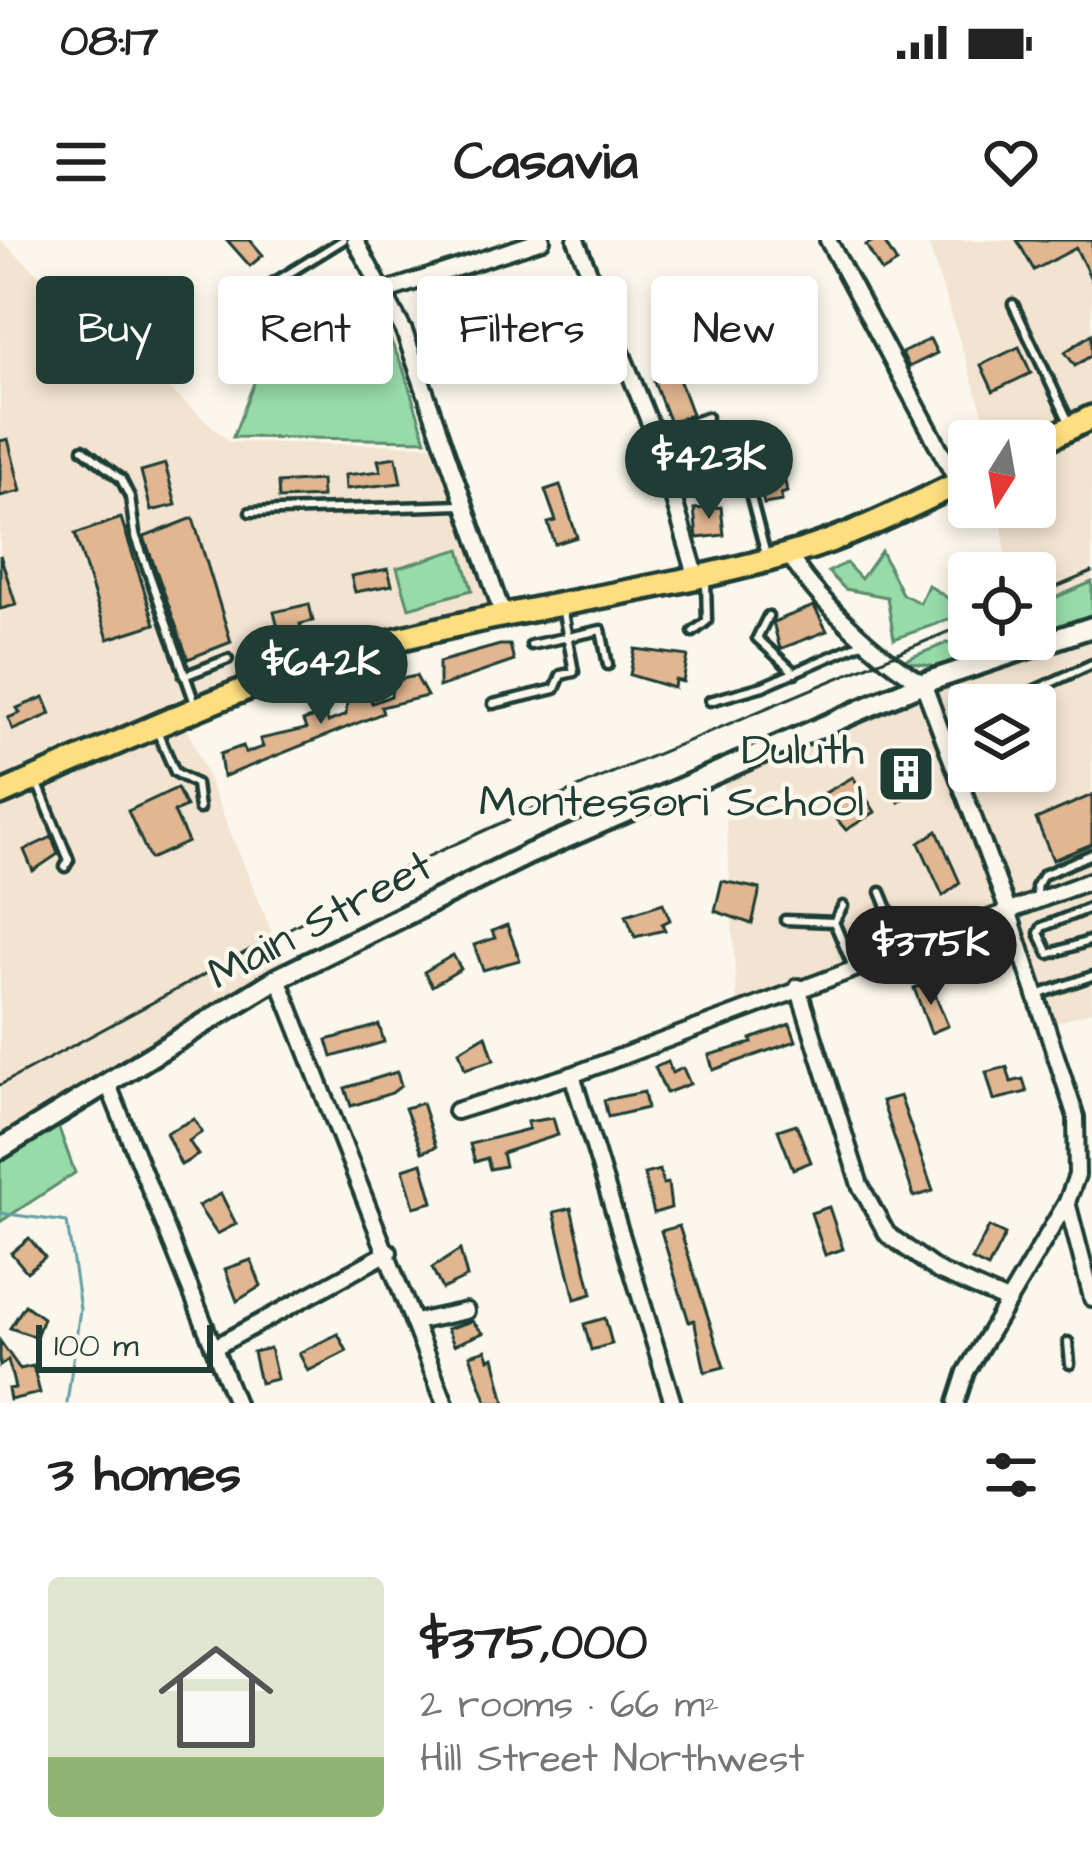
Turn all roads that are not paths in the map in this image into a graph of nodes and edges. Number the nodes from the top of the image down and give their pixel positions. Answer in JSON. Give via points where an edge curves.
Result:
{"nodes":[{"id":1,"x":343,"y":240,"type":"edge"},
{"id":2,"x":356,"y":240,"type":"edge"},
{"id":3,"x":542,"y":240,"type":"edge"},
{"id":4,"x":576,"y":240,"type":"edge"},
{"id":5,"x":828,"y":240,"type":"edge"},
{"id":6,"x":285,"y":276,"type":"edge"},
{"id":7,"x":377,"y":276,"type":"edge"},
{"id":8,"x":393,"y":289,"type":"edge"},
{"id":9,"x":1013,"y":304,"type":"dead end"},
{"id":10,"x":393,"y":310,"type":"edge"},
{"id":11,"x":1054,"y":389,"type":"junction"},
{"id":12,"x":1044,"y":393,"type":"dead end"},
{"id":13,"x":707,"y":417,"type":"dead end"},
{"id":14,"x":1082,"y":422,"type":"edge"},
{"id":15,"x":655,"y":436,"type":"junction"},
{"id":16,"x":83,"y":448,"type":"dead end"},
{"id":17,"x":948,"y":454,"type":"edge"},
{"id":18,"x":763,"y":458,"type":"dead end"},
{"id":19,"x":948,"y":488,"type":"edge"},
{"id":20,"x":464,"y":505,"type":"junction"},
{"id":21,"x":250,"y":512,"type":"dead end"},
{"id":22,"x":778,"y":557,"type":"junction"},
{"id":23,"x":700,"y":574,"type":"junction"},
{"id":24,"x":561,"y":601,"type":"junction"},
{"id":25,"x":502,"y":612,"type":"junction"},
{"id":26,"x":767,"y":616,"type":"dead end"},
{"id":27,"x":1092,"y":627,"type":"edge"},
{"id":28,"x":693,"y":632,"type":"dead end"},
{"id":29,"x":567,"y":637,"type":"junction"},
{"id":30,"x":870,"y":639,"type":"junction"},
{"id":31,"x":531,"y":645,"type":"dead end"},
{"id":32,"x":228,"y":659,"type":"dead end"},
{"id":33,"x":1092,"y":664,"type":"edge"},
{"id":34,"x":608,"y":665,"type":"dead end"},
{"id":35,"x":795,"y":673,"type":"junction"},
{"id":36,"x":184,"y":676,"type":"junction"},
{"id":37,"x":922,"y":683,"type":"junction"},
{"id":38,"x":1050,"y":684,"type":"edge"},
{"id":39,"x":710,"y":701,"type":"dead end"},
{"id":40,"x":493,"y":704,"type":"dead end"},
{"id":41,"x":197,"y":710,"type":"junction"},
{"id":42,"x":155,"y":728,"type":"junction"},
{"id":43,"x":948,"y":747,"type":"edge"},
{"id":44,"x":36,"y":778,"type":"junction"},
{"id":45,"x":1,"y":789,"type":"edge"},
{"id":46,"x":965,"y":792,"type":"edge"},
{"id":47,"x":200,"y":809,"type":"dead end"},
{"id":48,"x":1092,"y":854,"type":"edge"},
{"id":49,"x":65,"y":868,"type":"dead end"},
{"id":50,"x":1092,"y":880,"type":"edge"},
{"id":51,"x":881,"y":892,"type":"dead end"},
{"id":52,"x":1038,"y":901,"type":"junction"},
{"id":53,"x":843,"y":906,"type":"dead end"},
{"id":54,"x":1092,"y":907,"type":"edge"},
{"id":55,"x":1009,"y":913,"type":"junction"},
{"id":56,"x":785,"y":920,"type":"dead end"},
{"id":57,"x":893,"y":921,"type":"dead end"},
{"id":58,"x":834,"y":922,"type":"junction"},
{"id":59,"x":1092,"y":940,"type":"edge"},
{"id":60,"x":853,"y":967,"type":"junction"},
{"id":61,"x":1092,"y":976,"type":"edge"},
{"id":62,"x":278,"y":978,"type":"junction"},
{"id":63,"x":798,"y":987,"type":"junction"},
{"id":64,"x":1037,"y":995,"type":"junction"},
{"id":65,"x":572,"y":1075,"type":"junction"},
{"id":66,"x":107,"y":1082,"type":"junction"},
{"id":67,"x":456,"y":1111,"type":"dead end"},
{"id":68,"x":0,"y":1149,"type":"edge"},
{"id":69,"x":1067,"y":1202,"type":"junction"},
{"id":70,"x":389,"y":1252,"type":"junction"},
{"id":71,"x":1092,"y":1298,"type":"edge"},
{"id":72,"x":1007,"y":1300,"type":"junction"},
{"id":73,"x":466,"y":1311,"type":"dead end"},
{"id":74,"x":415,"y":1322,"type":"junction"},
{"id":75,"x":1073,"y":1346,"type":"dead end"},
{"id":76,"x":215,"y":1347,"type":"junction"},
{"id":77,"x":1070,"y":1364,"type":"dead end"},
{"id":78,"x":236,"y":1403,"type":"edge"},
{"id":79,"x":445,"y":1403,"type":"edge"},
{"id":80,"x":673,"y":1403,"type":"edge"},
{"id":81,"x":956,"y":1403,"type":"edge"}],
"edges":[{"from":1,"to":6,"type":"lane"},
{"from":2,"to":7,"type":"street"},
{"from":3,"to":8,"type":"street"},
{"from":4,"to":15,"type":"street"},
{"from":5,"to":17,"type":"street"},
{"from":9,"to":11,"type":"lane"},
{"from":10,"to":20,"type":"street"},
{"from":11,"to":12,"type":"lane"},
{"from":11,"to":14,"type":"lane"},
{"from":13,"to":15,"type":"lane"},
{"from":15,"to":23,"type":"street"},
{"from":16,"to":36,"type":"lane","via":[[130,497]]},
{"from":18,"to":22,"type":"lane","via":[[747,482]]},
{"from":19,"to":22,"type":"main road"},
{"from":20,"to":21,"type":"lane"},
{"from":20,"to":25,"type":"street"},
{"from":22,"to":23,"type":"main road"},
{"from":22,"to":30,"type":"street"},
{"from":23,"to":24,"type":"main road"},
{"from":23,"to":28,"type":"lane","via":[[707,621]]},
{"from":24,"to":25,"type":"main road"},
{"from":24,"to":29,"type":"lane"},
{"from":25,"to":41,"type":"main road","via":[[353,651]]},
{"from":26,"to":35,"type":"lane","via":[[759,626],[762,648]]},
{"from":27,"to":37,"type":"street","name":"Main Street"},
{"from":29,"to":31,"type":"lane"},
{"from":29,"to":34,"type":"lane","via":[[602,630]]},
{"from":29,"to":40,"type":"lane","via":[[574,672],[555,689]]},
{"from":30,"to":35,"type":"lane"},
{"from":30,"to":37,"type":"street"},
{"from":32,"to":36,"type":"lane"},
{"from":33,"to":38,"type":"lane"},
{"from":35,"to":39,"type":"lane"},
{"from":36,"to":41,"type":"lane"},
{"from":37,"to":43,"type":"street"},
{"from":37,"to":62,"type":"street","name":"Main Street","via":[[663,792]]},
{"from":41,"to":42,"type":"main road"},
{"from":42,"to":44,"type":"main road"},
{"from":42,"to":47,"type":"lane","via":[[175,772],[196,784]]},
{"from":44,"to":45,"type":"main road"},
{"from":44,"to":49,"type":"lane","via":[[69,860]]},
{"from":46,"to":55,"type":"street"},
{"from":48,"to":52,"type":"lane","via":[[1042,875]]},
{"from":50,"to":52,"type":"street"},
{"from":51,"to":57,"type":"lane"},
{"from":52,"to":55,"type":"street"},
{"from":53,"to":58,"type":"lane"},
{"from":54,"to":59,"type":"lane","via":[[1042,927],[1039,937],[1049,955]]},
{"from":55,"to":60,"type":"street"},
{"from":55,"to":64,"type":"street"},
{"from":56,"to":58,"type":"lane"},
{"from":58,"to":60,"type":"lane"},
{"from":60,"to":63,"type":"street"},
{"from":61,"to":64,"type":"lane"},
{"from":62,"to":66,"type":"street","name":"Main Street"},
{"from":62,"to":70,"type":"street"},
{"from":63,"to":65,"type":"street"},
{"from":63,"to":72,"type":"street","via":[[860,1185],[887,1234],[938,1270]]},
{"from":64,"to":69,"type":"street","via":[[1080,1143]]},
{"from":65,"to":67,"type":"street"},
{"from":65,"to":80,"type":"street"},
{"from":66,"to":68,"type":"street","name":"Main Street"},
{"from":66,"to":76,"type":"street"},
{"from":69,"to":71,"type":"street"},
{"from":69,"to":72,"type":"street"},
{"from":70,"to":74,"type":"street"},
{"from":70,"to":76,"type":"street"},
{"from":72,"to":81,"type":"street"},
{"from":73,"to":74,"type":"street"},
{"from":74,"to":79,"type":"street"},
{"from":75,"to":77,"type":"lane"},
{"from":76,"to":78,"type":"street"}]}
